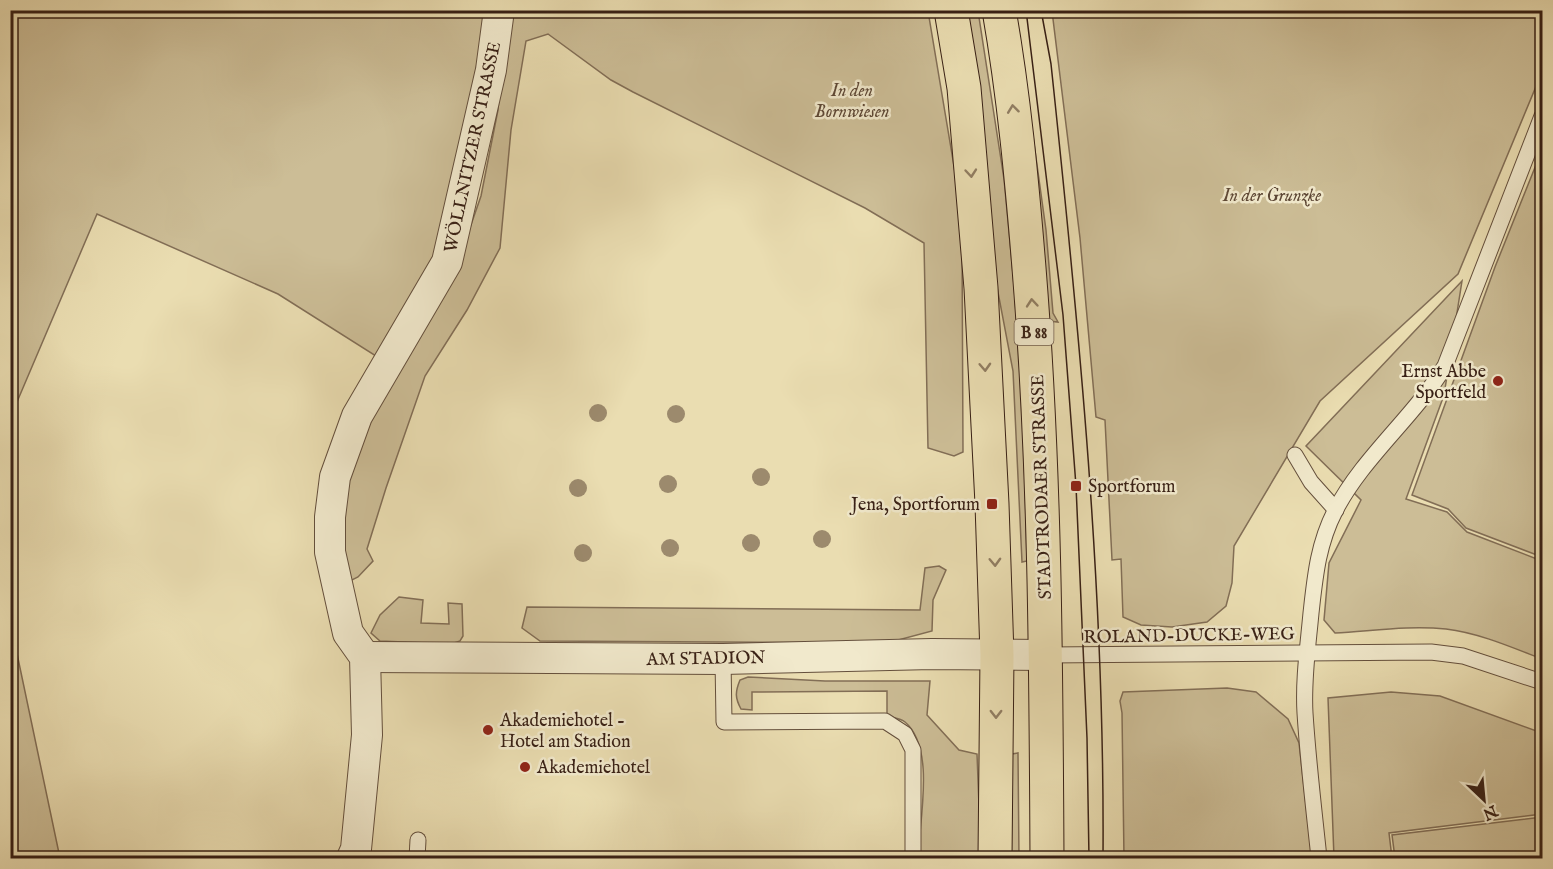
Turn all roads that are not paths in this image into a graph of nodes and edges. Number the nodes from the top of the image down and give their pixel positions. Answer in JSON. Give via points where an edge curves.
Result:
{"nodes":[{"id":1,"x":499,"y":10,"type":"edge"},
{"id":2,"x":951,"y":10,"type":"edge"},
{"id":3,"x":999,"y":10,"type":"edge"},
{"id":4,"x":1542,"y":117,"type":"edge"},
{"id":5,"x":1295,"y":455,"type":"dead end"},
{"id":6,"x":1336,"y":510,"type":"junction"},
{"id":7,"x":1307,"y":653,"type":"junction"},
{"id":8,"x":997,"y":655,"type":"junction"},
{"id":9,"x":1046,"y":655,"type":"junction"},
{"id":10,"x":365,"y":657,"type":"junction"},
{"id":11,"x":723,"y":659,"type":"junction"},
{"id":12,"x":1542,"y":682,"type":"edge"},
{"id":13,"x":418,"y":840,"type":"dead end"},
{"id":14,"x":352,"y":858,"type":"edge"},
{"id":15,"x":417,"y":858,"type":"edge"},
{"id":16,"x":913,"y":858,"type":"edge"},
{"id":17,"x":995,"y":858,"type":"edge"},
{"id":18,"x":1047,"y":858,"type":"edge"},
{"id":19,"x":1319,"y":858,"type":"edge"}],
"edges":[{"from":1,"to":10,"type":"street","name":"WÖLLNITZER STRASSE","via":[[491,70],[447,262],[357,416],[335,477],[330,552],[348,633]]},
{"from":2,"to":8,"type":"main road","one_way":true,"via":[[964,88],[981,288]]},
{"from":9,"to":3,"type":"main road","name":"STADTRODAER STRASSE","number":"B 88","one_way":true,"via":[[1036,362],[1022,178]]},
{"from":4,"to":6,"type":"lane","via":[[1445,366],[1413,412],[1358,475]]},
{"from":5,"to":6,"type":"lane","via":[[1311,482]]},
{"from":6,"to":7,"type":"lane","via":[[1316,565]]},
{"from":7,"to":9,"type":"lane","name":"ROLAND-DUCKE-WEG"},
{"from":7,"to":12,"type":"lane","via":[[1453,654]]},
{"from":7,"to":19,"type":"lane","name":"ROLAND-DUCKE-WEG","via":[[1305,712]]},
{"from":8,"to":9,"type":"street","name":"AM STADION"},
{"from":8,"to":11,"type":"street","name":"AM STADION"},
{"from":8,"to":17,"type":"main road","one_way":true},
{"from":9,"to":18,"type":"main road","name":"STADTRODAER STRASSE","number":"B 88"},
{"from":10,"to":11,"type":"street","name":"AM STADION"},
{"from":10,"to":14,"type":"street","via":[[367,735]]},
{"from":11,"to":16,"type":"lane","via":[[724,722],[885,721],[905,734],[913,750]]},
{"from":13,"to":15,"type":"lane"}]}
